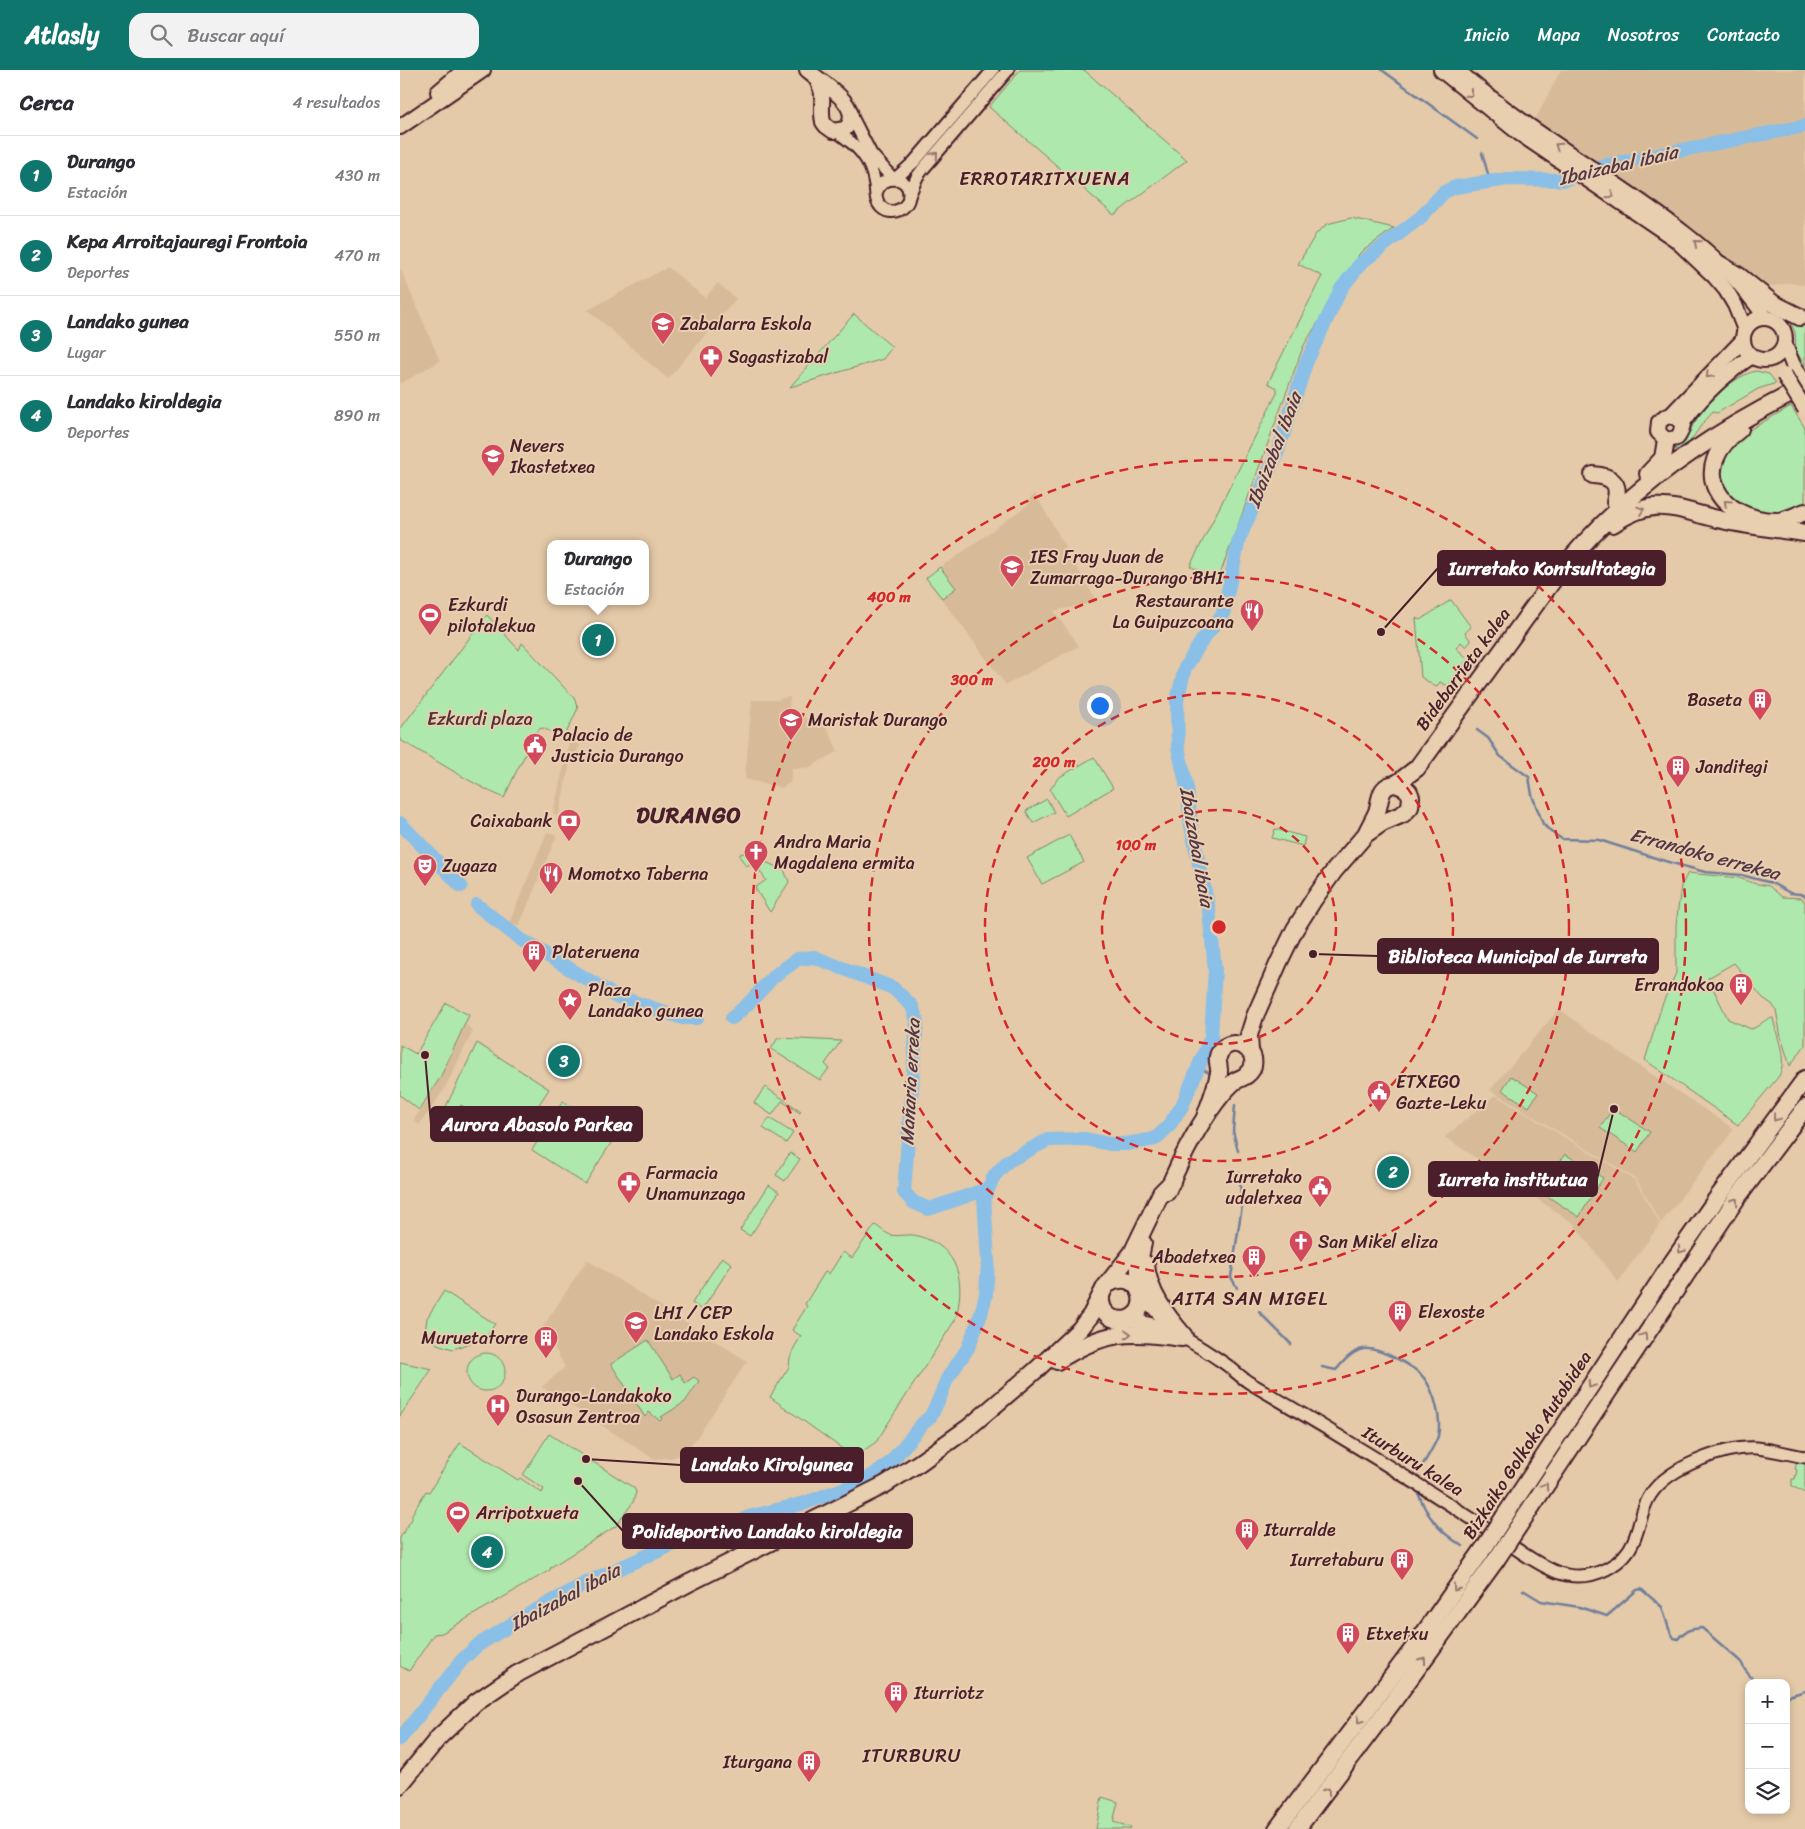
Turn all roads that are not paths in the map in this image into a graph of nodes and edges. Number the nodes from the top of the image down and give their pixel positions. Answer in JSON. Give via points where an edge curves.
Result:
{"nodes":[{"id":1,"x":464,"y":70,"type":"edge"},
{"id":2,"x":483,"y":70,"type":"edge"},
{"id":3,"x":993,"y":70,"type":"edge"},
{"id":4,"x":1008,"y":70,"type":"edge"},
{"id":5,"x":1441,"y":70,"type":"edge"},
{"id":6,"x":1457,"y":70,"type":"edge"},
{"id":7,"x":811,"y":73,"type":"edge"},
{"id":8,"x":849,"y":111,"type":"junction"},
{"id":9,"x":823,"y":113,"type":"junction"},
{"id":10,"x":1502,"y":113,"type":"junction"},
{"id":11,"x":400,"y":119,"type":"edge"},
{"id":12,"x":400,"y":127,"type":"edge"},
{"id":13,"x":836,"y":131,"type":"junction"},
{"id":14,"x":894,"y":179,"type":"junction"},
{"id":15,"x":876,"y":194,"type":"junction"},
{"id":16,"x":909,"y":196,"type":"junction"},
{"id":17,"x":1638,"y":207,"type":"junction"},
{"id":18,"x":1721,"y":265,"type":"junction"},
{"id":19,"x":1769,"y":318,"type":"junction"},
{"id":20,"x":1802,"y":318,"type":"edge"},
{"id":21,"x":1744,"y":335,"type":"junction"},
{"id":22,"x":1785,"y":345,"type":"junction"},
{"id":23,"x":1752,"y":356,"type":"junction"},
{"id":24,"x":1772,"y":359,"type":"junction"},
{"id":25,"x":1789,"y":370,"type":"junction"},
{"id":26,"x":1805,"y":383,"type":"edge"},
{"id":27,"x":1805,"y":387,"type":"edge"},
{"id":28,"x":1805,"y":393,"type":"edge"},
{"id":29,"x":1805,"y":410,"type":"edge"},
{"id":30,"x":1671,"y":416,"type":"junction"},
{"id":31,"x":1682,"y":425,"type":"junction"},
{"id":32,"x":1666,"y":440,"type":"junction"},
{"id":33,"x":1593,"y":474,"type":"dead end"},
{"id":34,"x":1616,"y":502,"type":"junction"},
{"id":35,"x":1805,"y":512,"type":"edge"},
{"id":36,"x":1776,"y":521,"type":"junction"},
{"id":37,"x":1805,"y":526,"type":"edge"},
{"id":38,"x":1805,"y":534,"type":"edge"},
{"id":39,"x":1580,"y":547,"type":"junction"},
{"id":40,"x":1539,"y":599,"type":"junction"},
{"id":41,"x":1402,"y":788,"type":"junction"},
{"id":42,"x":1379,"y":802,"type":"junction"},
{"id":43,"x":1395,"y":816,"type":"junction"},
{"id":44,"x":1366,"y":834,"type":"junction"},
{"id":45,"x":1255,"y":1016,"type":"junction"},
{"id":46,"x":1233,"y":1044,"type":"junction"},
{"id":47,"x":1250,"y":1051,"type":"junction"},
{"id":48,"x":1219,"y":1070,"type":"junction"},
{"id":49,"x":1805,"y":1079,"type":"edge"},
{"id":50,"x":1236,"y":1080,"type":"junction"},
{"id":51,"x":1805,"y":1108,"type":"edge"},
{"id":52,"x":1205,"y":1117,"type":"junction"},
{"id":53,"x":1172,"y":1182,"type":"junction"},
{"id":54,"x":1104,"y":1289,"type":"junction"},
{"id":55,"x":1140,"y":1293,"type":"junction"},
{"id":56,"x":1120,"y":1320,"type":"junction"},
{"id":57,"x":1183,"y":1337,"type":"junction"},
{"id":58,"x":1225,"y":1364,"type":"junction"},
{"id":59,"x":1035,"y":1371,"type":"junction"},
{"id":60,"x":1255,"y":1386,"type":"junction"},
{"id":61,"x":1284,"y":1394,"type":"junction"},
{"id":62,"x":1314,"y":1420,"type":"junction"},
{"id":63,"x":1336,"y":1433,"type":"junction"},
{"id":64,"x":1805,"y":1457,"type":"edge"},
{"id":65,"x":400,"y":1785,"type":"edge"},
{"id":66,"x":1277,"y":1829,"type":"edge"},
{"id":67,"x":1297,"y":1829,"type":"edge"}],
"edges":[{"from":1,"to":11,"type":"main road"},
{"from":2,"to":12,"type":"main road"},
{"from":3,"to":14,"type":"street","via":[[914,162]]},
{"from":16,"to":4,"type":"street","one_way":true,"via":[[923,169]]},
{"from":5,"to":10,"type":"main road","one_way":true},
{"from":6,"to":10,"type":"main road"},
{"from":7,"to":8,"type":"main road","via":[[840,96]]},
{"from":7,"to":9,"type":"main road","via":[[823,94]]},
{"from":8,"to":9,"type":"main road","via":[[839,102],[831,103]]},
{"from":8,"to":13,"type":"main road","via":[[851,122],[845,129]]},
{"from":8,"to":14,"type":"street","via":[[871,154]]},
{"from":9,"to":13,"type":"main road","via":[[826,126]]},
{"from":10,"to":17,"type":"main road"},
{"from":13,"to":15,"type":"street","via":[[862,151],[873,176]]},
{"from":14,"to":15,"type":"street","via":[[880,185]]},
{"from":14,"to":16,"type":"street","via":[[904,183]]},
{"from":15,"to":16,"type":"street","via":[[878,202],[888,212],[900,210]]},
{"from":18,"to":17,"type":"main road","one_way":true,"via":[[1698,243]]},
{"from":17,"to":21,"type":"main road","via":[[1714,276],[1736,305]]},
{"from":18,"to":19,"type":"main road"},
{"from":18,"to":20,"type":"highway","via":[[1774,304]]},
{"from":19,"to":20,"type":"highway"},
{"from":19,"to":21,"type":"main road","via":[[1753,321]]},
{"from":19,"to":22,"type":"main road","via":[[1783,327]]},
{"from":21,"to":23,"type":"main road","via":[[1744,346]]},
{"from":21,"to":30,"type":"main road","one_way":true},
{"from":22,"to":24,"type":"main road"},
{"from":22,"to":25,"type":"main road"},
{"from":23,"to":24,"type":"main road"},
{"from":23,"to":31,"type":"main road","via":[[1731,371]]},
{"from":24,"to":25,"type":"main road"},
{"from":25,"to":26,"type":"main road"},
{"from":25,"to":29,"type":"main road","bridge":true},
{"from":27,"to":39,"type":"highway","via":[[1719,433],[1674,464],[1636,493]]},
{"from":36,"to":28,"type":"highway","one_way":true,"via":[[1741,513],[1730,507],[1714,485],[1714,458],[1720,447],[1747,424]]},
{"from":30,"to":31,"type":"main road","via":[[1678,418]]},
{"from":30,"to":32,"type":"main road","via":[[1664,417],[1657,425],[1658,432]]},
{"from":31,"to":32,"type":"main road","via":[[1682,432],[1677,438]]},
{"from":32,"to":34,"type":"highway","via":[[1665,452],[1658,465]]},
{"from":33,"to":34,"type":"highway","via":[[1606,476],[1615,484]]},
{"from":34,"to":39,"type":"highway","via":[[1585,533]]},
{"from":35,"to":36,"type":"highway"},
{"from":36,"to":37,"type":"highway"},
{"from":40,"to":38,"type":"highway","one_way":true,"via":[[1610,526],[1649,507],[1679,508],[1722,520]]},
{"from":39,"to":40,"type":"highway","name":"Bidebarrieta kalea"},
{"from":40,"to":41,"type":"highway","name":"Bidebarrieta kalea"},
{"from":41,"to":42,"type":"highway","via":[[1384,788]]},
{"from":41,"to":43,"type":"highway","via":[[1411,796],[1410,807]]},
{"from":42,"to":43,"type":"highway","via":[[1383,811]]},
{"from":42,"to":44,"type":"highway"},
{"from":43,"to":44,"type":"highway"},
{"from":44,"to":45,"type":"highway","via":[[1334,871],[1295,929]]},
{"from":45,"to":46,"type":"highway"},
{"from":45,"to":47,"type":"highway","via":[[1249,1034]]},
{"from":46,"to":47,"type":"highway"},
{"from":46,"to":48,"type":"highway","via":[[1220,1052]]},
{"from":47,"to":50,"type":"highway","via":[[1253,1061],[1250,1072]]},
{"from":48,"to":50,"type":"highway","via":[[1226,1078]]},
{"from":48,"to":52,"type":"highway"},
{"from":49,"to":66,"type":"highway","name":"Bizkaiko Golkoko Autobidea","one_way":true,"bridge":true,"via":[[1671,1264],[1484,1548]]},
{"from":50,"to":52,"type":"highway"},
{"from":67,"to":51,"type":"highway","name":"Bizkaiko Golkoko Autobidea","one_way":true,"bridge":true,"via":[[1496,1560],[1737,1198]]},
{"from":52,"to":53,"type":"highway"},
{"from":53,"to":54,"type":"highway","via":[[1161,1193],[1132,1252]]},
{"from":53,"to":55,"type":"highway","via":[[1140,1253]]},
{"from":53,"to":57,"type":"highway","via":[[1164,1211],[1147,1246],[1146,1264],[1157,1300]]},
{"from":54,"to":55,"type":"highway","via":[[1113,1280],[1125,1279]]},
{"from":54,"to":56,"type":"highway","via":[[1102,1308],[1106,1314]]},
{"from":54,"to":59,"type":"highway","via":[[1080,1329]]},
{"from":55,"to":56,"type":"highway","via":[[1139,1309]]},
{"from":55,"to":57,"type":"street","via":[[1163,1321]]},
{"from":56,"to":57,"type":"street","via":[[1153,1324]]},
{"from":56,"to":59,"type":"highway","via":[[1084,1334]]},
{"from":57,"to":58,"type":"street"},
{"from":59,"to":57,"type":"highway","one_way":true,"via":[[1090,1342],[1110,1336],[1146,1333]]},
{"from":58,"to":60,"type":"street"},
{"from":58,"to":61,"type":"street"},
{"from":59,"to":65,"type":"highway","via":[[968,1428],[884,1485],[517,1674],[476,1702],[439,1737]]},
{"from":60,"to":61,"type":"street"},
{"from":60,"to":62,"type":"street"},
{"from":61,"to":62,"type":"street","via":[[1289,1402]]},
{"from":61,"to":63,"type":"street"},
{"from":62,"to":63,"type":"street"},
{"from":63,"to":64,"type":"street","name":"Iturburu kalea","via":[[1556,1572],[1582,1576],[1594,1574],[1615,1563],[1630,1548],[1651,1493],[1679,1470],[1712,1456],[1747,1448]]}]}
